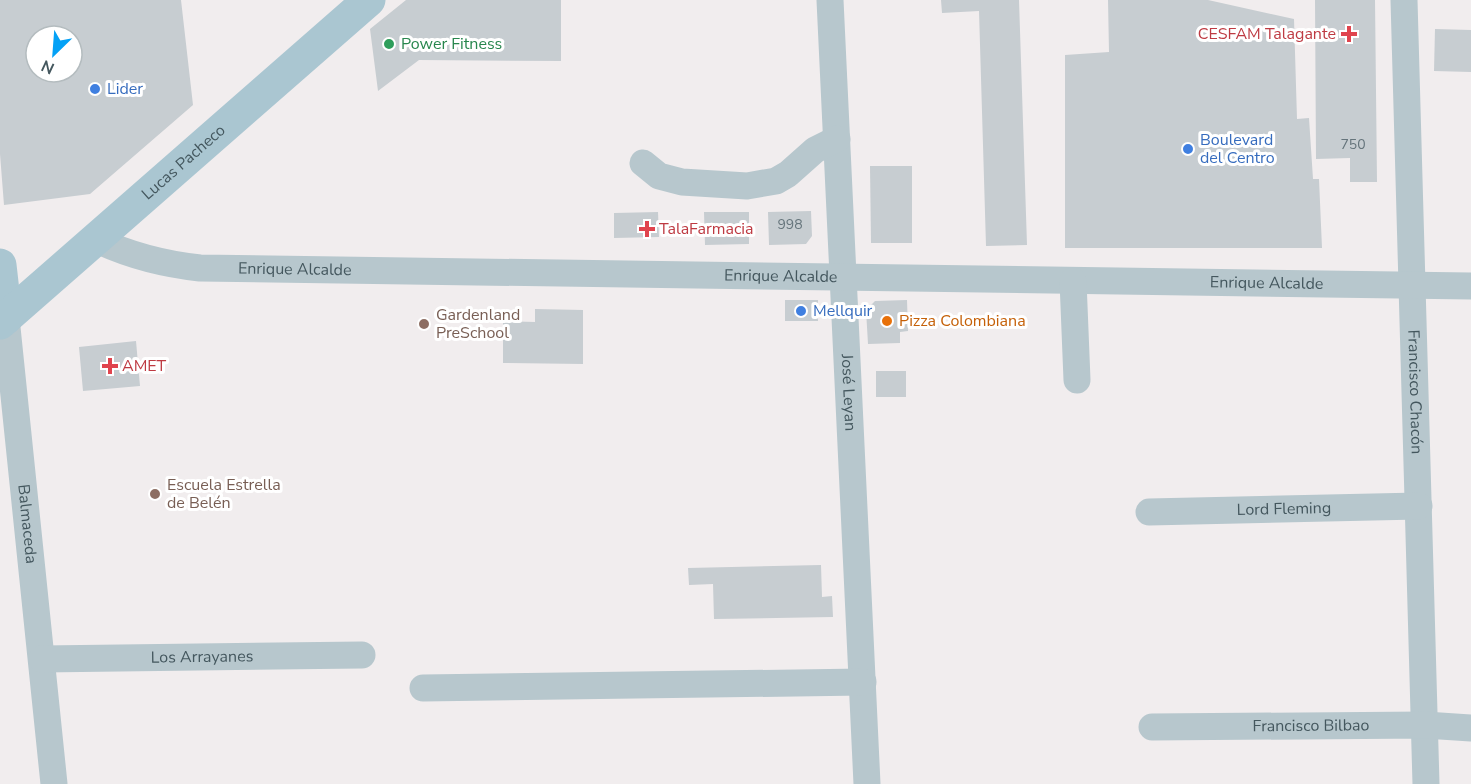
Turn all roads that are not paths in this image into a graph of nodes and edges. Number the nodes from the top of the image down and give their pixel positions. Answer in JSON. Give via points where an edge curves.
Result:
{"nodes":[{"id":1,"x":369,"y":0,"type":"edge"},
{"id":2,"x":830,"y":0,"type":"edge"},
{"id":3,"x":1404,"y":0,"type":"edge"},
{"id":4,"x":837,"y":139,"type":"junction"},
{"id":5,"x":643,"y":163,"type":"dead end"},
{"id":6,"x":97,"y":240,"type":"junction"},
{"id":7,"x":0,"y":265,"type":"edge"},
{"id":8,"x":844,"y":277,"type":"junction"},
{"id":9,"x":1073,"y":281,"type":"junction"},
{"id":10,"x":1412,"y":285,"type":"junction"},
{"id":11,"x":1471,"y":286,"type":"edge"},
{"id":12,"x":3,"y":321,"type":"edge"},
{"id":13,"x":1077,"y":380,"type":"dead end"},
{"id":14,"x":1419,"y":506,"type":"junction"},
{"id":15,"x":1149,"y":513,"type":"dead end"},
{"id":16,"x":362,"y":655,"type":"dead end"},
{"id":17,"x":42,"y":659,"type":"junction"},
{"id":18,"x":863,"y":682,"type":"junction"},
{"id":19,"x":423,"y":688,"type":"dead end"},
{"id":20,"x":1425,"y":725,"type":"junction"},
{"id":21,"x":1152,"y":727,"type":"dead end"},
{"id":22,"x":1471,"y":728,"type":"edge"},
{"id":23,"x":54,"y":784,"type":"edge"},
{"id":24,"x":867,"y":784,"type":"edge"},
{"id":25,"x":1426,"y":784,"type":"edge"}],
"edges":[{"from":1,"to":6,"type":"main road","name":"Lucas Pacheco"},
{"from":2,"to":4,"type":"street","name":"José Leyan"},
{"from":3,"to":10,"type":"street","name":"Francisco Chacón"},
{"from":4,"to":5,"type":"street","via":[[815,150],[776,181],[747,186],[682,182],[659,176]]},
{"from":4,"to":8,"type":"street","name":"José Leyan"},
{"from":6,"to":8,"type":"street","name":"Enrique Alcalde","via":[[144,259],[200,268]]},
{"from":6,"to":12,"type":"main road","name":"Lucas Pacheco"},
{"from":7,"to":12,"type":"main road","name":"Balmaceda"},
{"from":8,"to":9,"type":"street","name":"Enrique Alcalde"},
{"from":8,"to":18,"type":"street","name":"José Leyan"},
{"from":9,"to":10,"type":"street","name":"Enrique Alcalde"},
{"from":9,"to":13,"type":"street"},
{"from":10,"to":11,"type":"street","name":"Enrique Alcalde"},
{"from":10,"to":14,"type":"street","name":"Francisco Chacón"},
{"from":12,"to":17,"type":"street","name":"Balmaceda"},
{"from":14,"to":15,"type":"street","name":"Lord Fleming"},
{"from":14,"to":20,"type":"street","name":"Francisco Chacón"},
{"from":16,"to":17,"type":"street","name":"Los Arrayanes"},
{"from":17,"to":23,"type":"street","name":"Balmaceda"},
{"from":18,"to":19,"type":"street"},
{"from":18,"to":24,"type":"street","name":"José Leyan"},
{"from":20,"to":21,"type":"street","name":"Francisco Bilbao"},
{"from":20,"to":22,"type":"street","name":"Francisco Bilbao"},
{"from":20,"to":25,"type":"street","name":"Francisco Chacón"}]}
